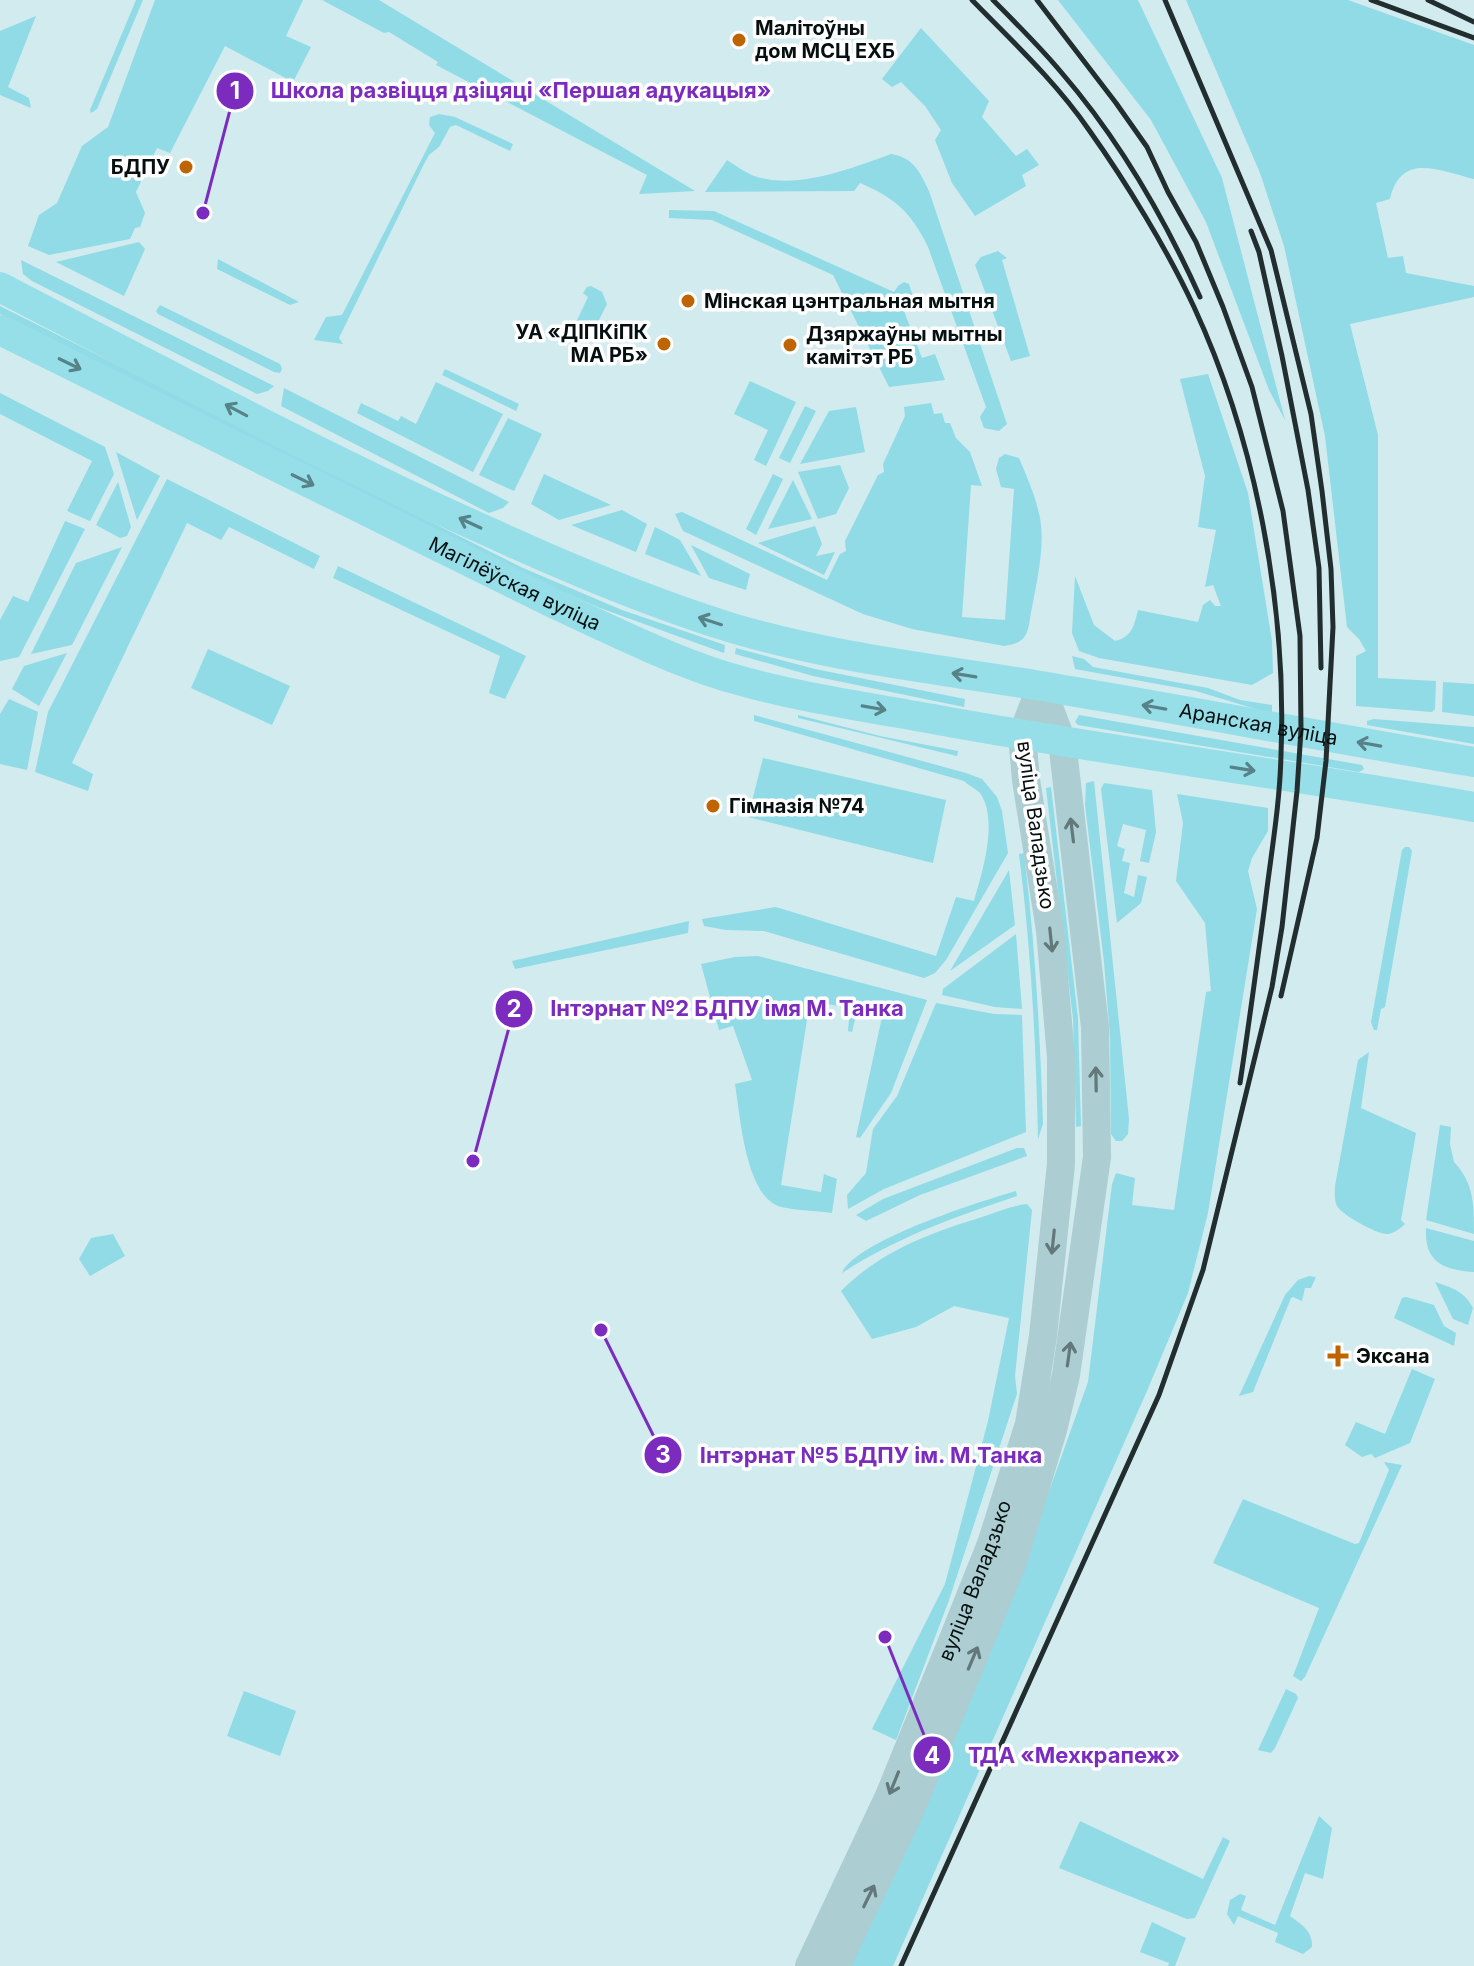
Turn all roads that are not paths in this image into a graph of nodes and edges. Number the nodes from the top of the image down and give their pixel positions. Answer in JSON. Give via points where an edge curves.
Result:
{"nodes":[{"id":1,"x":0,"y":287,"type":"edge"},
{"id":2,"x":0,"y":330,"type":"edge"},
{"id":3,"x":1041,"y":686,"type":"junction"},
{"id":4,"x":1022,"y":735,"type":"junction"},
{"id":5,"x":1062,"y":741,"type":"junction"},
{"id":6,"x":1410,"y":751,"type":"junction"},
{"id":7,"x":1474,"y":762,"type":"edge"},
{"id":8,"x":1402,"y":794,"type":"junction"},
{"id":9,"x":1474,"y":807,"type":"edge"},
{"id":10,"x":809,"y":1966,"type":"edge"},
{"id":11,"x":836,"y":1966,"type":"edge"}],
"edges":[{"from":3,"to":1,"type":"main road","name":"Магілёўская вуліца","one_way":true,"via":[[813,648],[710,621],[598,581],[261,423]]},
{"from":2,"to":4,"type":"main road","name":"Магілёўская вуліца","one_way":true,"via":[[557,605],[721,675],[797,695]]},
{"from":3,"to":4,"type":"main road","name":"вуліца Валадзько"},
{"from":3,"to":5,"type":"main road","name":"вуліца Валадзько"},
{"from":6,"to":3,"type":"main road","name":"Аранская вуліца","one_way":true},
{"from":4,"to":5,"type":"main road","name":"Магілёўская вуліца"},
{"from":4,"to":10,"type":"main road","name":"вуліца Валадзько","one_way":true,"via":[[1050,930],[1061,1057],[1061,1164],[1029,1424],[991,1544],[942,1667],[889,1796]]},
{"from":5,"to":8,"type":"main road","one_way":true},
{"from":11,"to":5,"type":"main road","name":"вуліца Валадзько","one_way":true,"via":[[910,1811],[1013,1562],[1066,1375],[1097,1157],[1095,1027]]},
{"from":6,"to":7,"type":"main road","name":"Аранская вуліца"},
{"from":6,"to":8,"type":"main road"},
{"from":8,"to":9,"type":"main road"}]}
